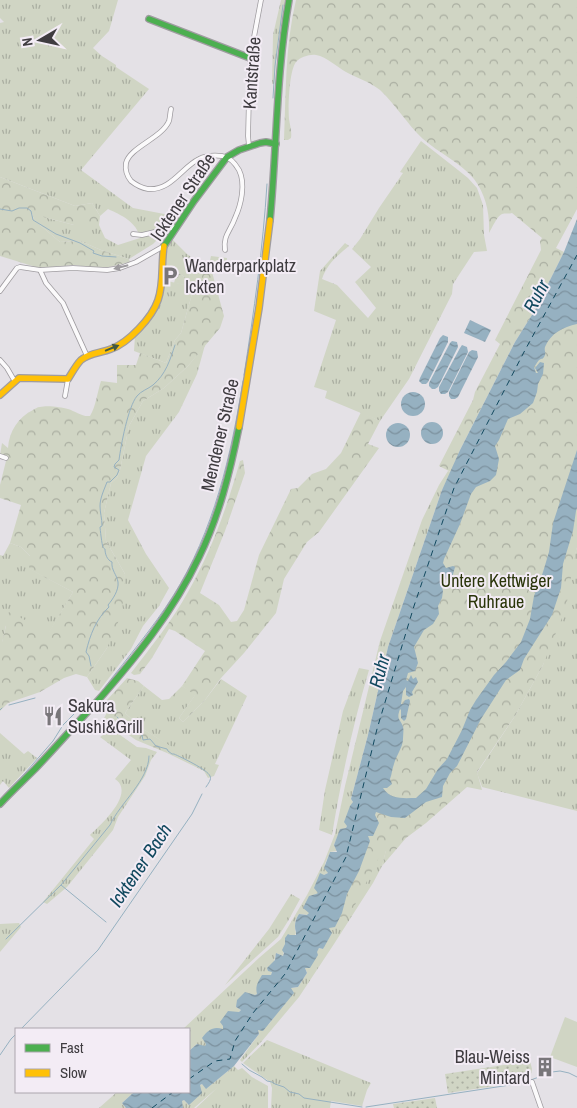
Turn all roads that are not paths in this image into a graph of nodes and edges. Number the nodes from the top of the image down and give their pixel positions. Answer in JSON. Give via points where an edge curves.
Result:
{"nodes":[{"id":1,"x":261,"y":0,"type":"edge"},
{"id":2,"x":289,"y":0,"type":"edge"},
{"id":3,"x":149,"y":19,"type":"dead end"},
{"id":4,"x":250,"y":58,"type":"junction"},
{"id":5,"x":171,"y":110,"type":"dead end"},
{"id":6,"x":276,"y":144,"type":"junction"},
{"id":7,"x":250,"y":146,"type":"junction"},
{"id":8,"x":227,"y":157,"type":"junction"},
{"id":9,"x":176,"y":227,"type":"junction"},
{"id":10,"x":132,"y":234,"type":"dead end"},
{"id":11,"x":164,"y":246,"type":"junction"},
{"id":12,"x":225,"y":250,"type":"dead end"},
{"id":13,"x":40,"y":270,"type":"junction"},
{"id":14,"x":0,"y":292,"type":"edge"},
{"id":15,"x":87,"y":356,"type":"junction"},
{"id":16,"x":0,"y":360,"type":"edge"},
{"id":17,"x":68,"y":379,"type":"junction"},
{"id":18,"x":14,"y":380,"type":"junction"},
{"id":19,"x":0,"y":394,"type":"edge"},
{"id":20,"x":65,"y":396,"type":"dead end"},
{"id":21,"x":0,"y":456,"type":"edge"},
{"id":22,"x":6,"y":458,"type":"dead end"},
{"id":23,"x":0,"y":804,"type":"edge"},
{"id":24,"x":532,"y":1082,"type":"dead end"},
{"id":25,"x":541,"y":1108,"type":"edge"}],
"edges":[{"from":1,"to":4,"type":"street","name":"Kantstraße"},
{"from":2,"to":6,"type":"main road","name":"Mendener Straße"},
{"from":3,"to":4,"type":"main road"},
{"from":4,"to":7,"type":"street","name":"Kantstraße"},
{"from":5,"to":8,"type":"street","via":[[169,122],[127,160],[127,174],[133,182],[143,188],[159,188],[169,184],[201,158]]},
{"from":6,"to":7,"type":"main road","name":"Icktener Straße","via":[[266,142]]},
{"from":6,"to":23,"type":"main road","name":"Mendener Straße","via":[[266,252],[244,406],[228,477],[202,550],[187,582],[143,647],[100,698]]},
{"from":7,"to":8,"type":"main road","name":"Icktener Straße"},
{"from":8,"to":9,"type":"main road","name":"Icktener Straße"},
{"from":8,"to":12,"type":"street","via":[[239,170],[242,194],[235,219],[225,237]]},
{"from":9,"to":10,"type":"street","via":[[142,235]]},
{"from":9,"to":11,"type":"main road","name":"Icktener Straße"},
{"from":11,"to":13,"type":"street","one_way":true,"via":[[120,268]]},
{"from":15,"to":11,"type":"main road","name":"Icktener Straße","one_way":true,"via":[[124,343],[151,315],[160,293]]},
{"from":13,"to":14,"type":"street","via":[[18,268]]},
{"from":13,"to":15,"type":"street","via":[[46,283],[63,303]]},
{"from":15,"to":17,"type":"main road"},
{"from":16,"to":18,"type":"street"},
{"from":17,"to":18,"type":"main road"},
{"from":17,"to":20,"type":"street"},
{"from":18,"to":19,"type":"main road"},
{"from":21,"to":22,"type":"street"},
{"from":24,"to":25,"type":"street"}]}
